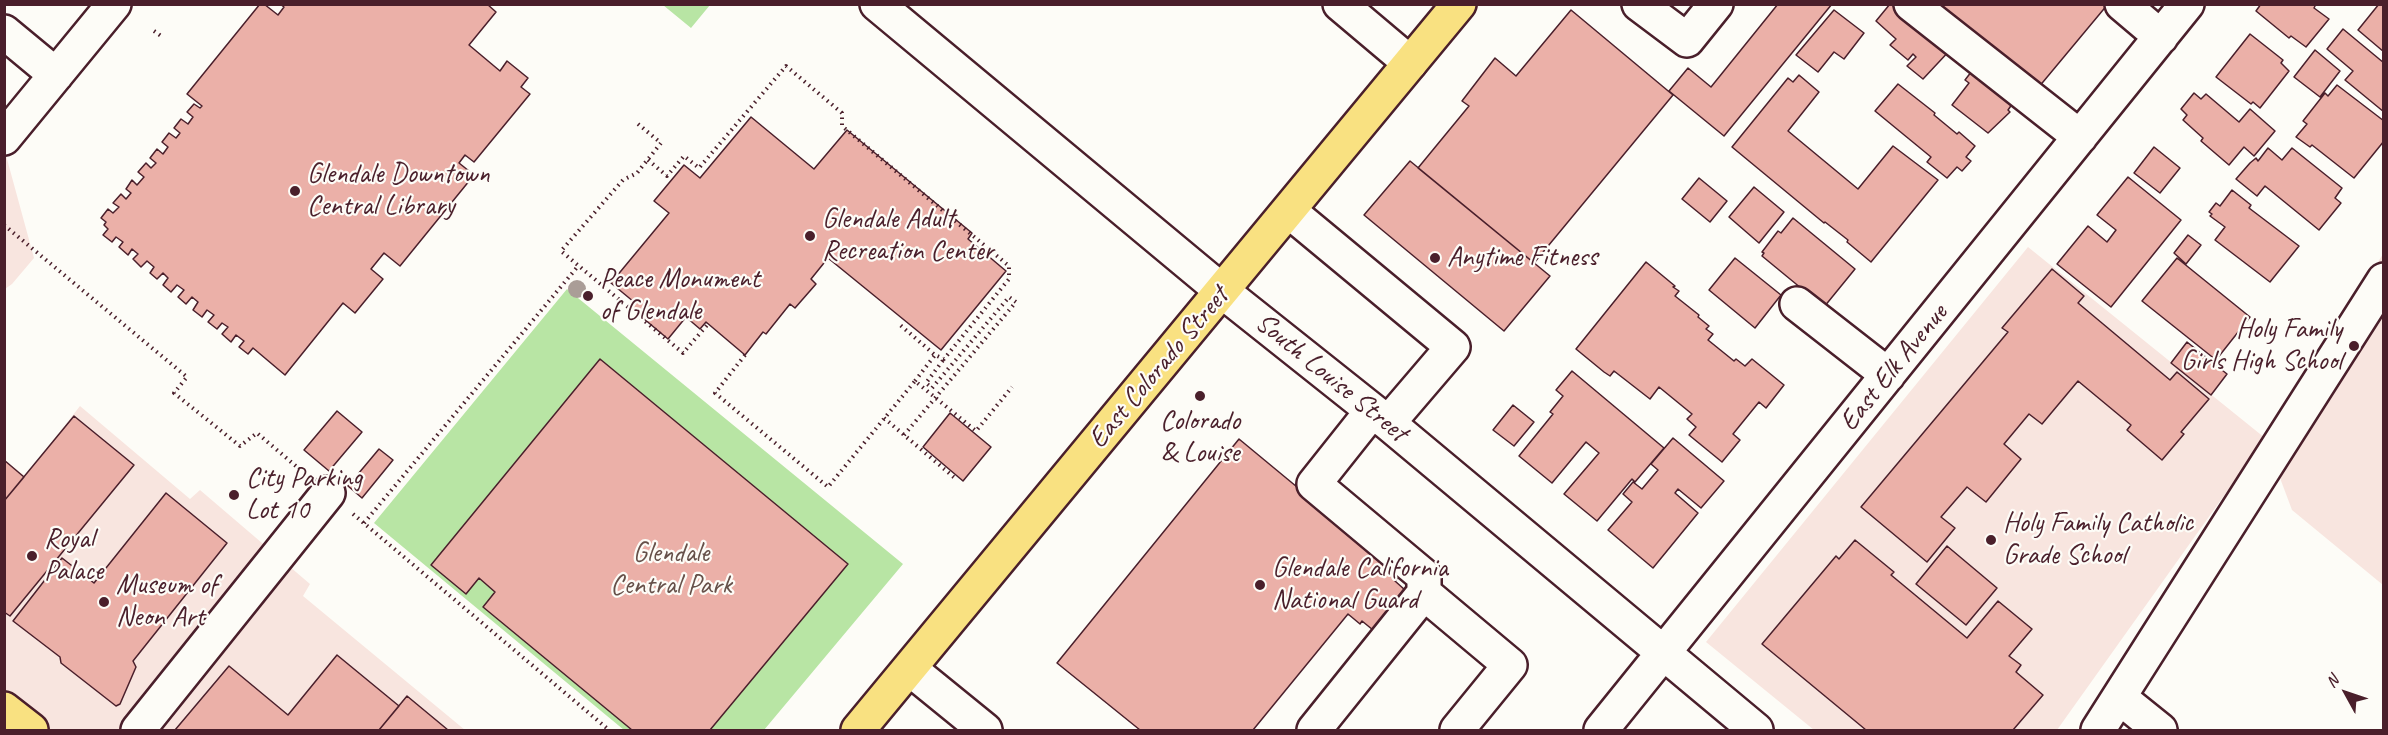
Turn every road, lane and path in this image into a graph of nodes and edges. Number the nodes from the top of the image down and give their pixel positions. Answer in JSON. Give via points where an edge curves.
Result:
{"nodes":[{"id":1,"x":114,"y":4,"type":"edge"},
{"id":2,"x":877,"y":4,"type":"edge"},
{"id":3,"x":1340,"y":4,"type":"edge"},
{"id":4,"x":1459,"y":4,"type":"edge"},
{"id":5,"x":1640,"y":4,"type":"edge"},
{"id":6,"x":1716,"y":4,"type":"edge"},
{"id":7,"x":1911,"y":4,"type":"edge"},
{"id":8,"x":2122,"y":4,"type":"edge"},
{"id":9,"x":2187,"y":4,"type":"edge"},
{"id":10,"x":154,"y":31,"type":"dead end"},
{"id":11,"x":4,"y":32,"type":"edge"},
{"id":12,"x":161,"y":36,"type":"dead end"},
{"id":13,"x":2161,"y":37,"type":"junction"},
{"id":14,"x":1410,"y":63,"type":"junction"},
{"id":15,"x":56,"y":75,"type":"junction"},
{"id":16,"x":638,"y":124,"type":"dead end"},
{"id":17,"x":2080,"y":137,"type":"junction"},
{"id":18,"x":4,"y":138,"type":"edge"},
{"id":19,"x":648,"y":160,"type":"junction"},
{"id":20,"x":1289,"y":211,"type":"junction"},
{"id":21,"x":579,"y":265,"type":"junction"},
{"id":22,"x":2384,"y":280,"type":"edge"},
{"id":23,"x":1222,"y":291,"type":"junction"},
{"id":24,"x":1797,"y":304,"type":"dead end"},
{"id":25,"x":708,"y":324,"type":"dead end"},
{"id":26,"x":899,"y":324,"type":"dead end"},
{"id":27,"x":745,"y":355,"type":"dead end"},
{"id":28,"x":935,"y":355,"type":"junction"},
{"id":29,"x":944,"y":358,"type":"junction"},
{"id":30,"x":1888,"y":375,"type":"junction"},
{"id":31,"x":915,"y":381,"type":"junction"},
{"id":32,"x":1012,"y":387,"type":"dead end"},
{"id":33,"x":935,"y":398,"type":"junction"},
{"id":34,"x":1380,"y":417,"type":"junction"},
{"id":35,"x":884,"y":418,"type":"junction"},
{"id":36,"x":904,"y":435,"type":"junction"},
{"id":37,"x":956,"y":479,"type":"dead end"},
{"id":38,"x":328,"y":493,"type":"dead end"},
{"id":39,"x":363,"y":523,"type":"dead end"},
{"id":40,"x":1424,"y":593,"type":"junction"},
{"id":41,"x":1663,"y":654,"type":"junction"},
{"id":42,"x":909,"y":669,"type":"junction"},
{"id":43,"x":2119,"y":697,"type":"junction"},
{"id":44,"x":4,"y":709,"type":"edge"},
{"id":45,"x":31,"y":730,"type":"edge"},
{"id":46,"x":138,"y":730,"type":"edge"},
{"id":47,"x":858,"y":730,"type":"edge"},
{"id":48,"x":985,"y":730,"type":"edge"},
{"id":49,"x":1314,"y":730,"type":"edge"},
{"id":50,"x":1457,"y":730,"type":"edge"},
{"id":51,"x":1601,"y":730,"type":"edge"},
{"id":52,"x":1756,"y":730,"type":"edge"},
{"id":53,"x":2098,"y":730,"type":"edge"},
{"id":54,"x":2160,"y":730,"type":"edge"}],
"edges":[{"from":1,"to":15,"type":"street"},
{"from":2,"to":23,"type":"street","name":"South Louise Street"},
{"from":3,"to":14,"type":"street"},
{"from":4,"to":14,"type":"main road","name":"East Colorado Street"},
{"from":5,"to":6,"type":"street","via":[[1687,40]]},
{"from":7,"to":17,"type":"street"},
{"from":8,"to":13,"type":"street"},
{"from":9,"to":13,"type":"street","name":"East Elk Avenue"},
{"from":10,"to":12,"type":"path"},
{"from":11,"to":15,"type":"street"},
{"from":13,"to":17,"type":"street","name":"East Elk Avenue"},
{"from":14,"to":20,"type":"main road","name":"East Colorado Street"},
{"from":15,"to":18,"type":"street"},
{"from":16,"to":19,"type":"path","via":[[661,143]]},
{"from":17,"to":30,"type":"street","name":"East Elk Avenue"},
{"from":19,"to":21,"type":"path","via":[[637,173],[623,180],[561,250]]},
{"from":19,"to":29,"type":"path","via":[[667,176],[684,156],[699,168],[786,66],[842,113],[842,126],[1009,266],[1010,279]]},
{"from":20,"to":23,"type":"main road","name":"East Colorado Street"},
{"from":20,"to":34,"type":"street","via":[[1453,347]]},
{"from":21,"to":25,"type":"path","via":[[683,353]]},
{"from":21,"to":39,"type":"path"},
{"from":22,"to":43,"type":"street"},
{"from":23,"to":34,"type":"street","name":"South Louise Street"},
{"from":23,"to":42,"type":"main road","name":"East Colorado Street"},
{"from":24,"to":30,"type":"street"},
{"from":26,"to":28,"type":"path"},
{"from":27,"to":35,"type":"path","via":[[715,393],[828,487]]},
{"from":28,"to":29,"type":"path"},
{"from":28,"to":31,"type":"path"},
{"from":29,"to":33,"type":"path","via":[[926,383],[932,388],[1009,297],[1016,302]]},
{"from":30,"to":41,"type":"street","name":"East Elk Avenue"},
{"from":31,"to":33,"type":"path"},
{"from":31,"to":35,"type":"path"},
{"from":32,"to":33,"type":"path","via":[[976,431]]},
{"from":33,"to":36,"type":"path"},
{"from":34,"to":40,"type":"street","via":[[1314,484],[1424,576]]},
{"from":34,"to":41,"type":"street","name":"South Louise Street"},
{"from":35,"to":36,"type":"path"},
{"from":36,"to":37,"type":"path"},
{"from":38,"to":46,"type":"street"},
{"from":40,"to":49,"type":"street"},
{"from":40,"to":50,"type":"street","via":[[1510,665]]},
{"from":41,"to":51,"type":"street","name":"East Elk Avenue"},
{"from":41,"to":52,"type":"street","name":"South Louise Street"},
{"from":42,"to":47,"type":"main road","name":"East Colorado Street"},
{"from":42,"to":48,"type":"street"},
{"from":43,"to":53,"type":"street"},
{"from":43,"to":54,"type":"street"},
{"from":44,"to":45,"type":"main road"}]}
